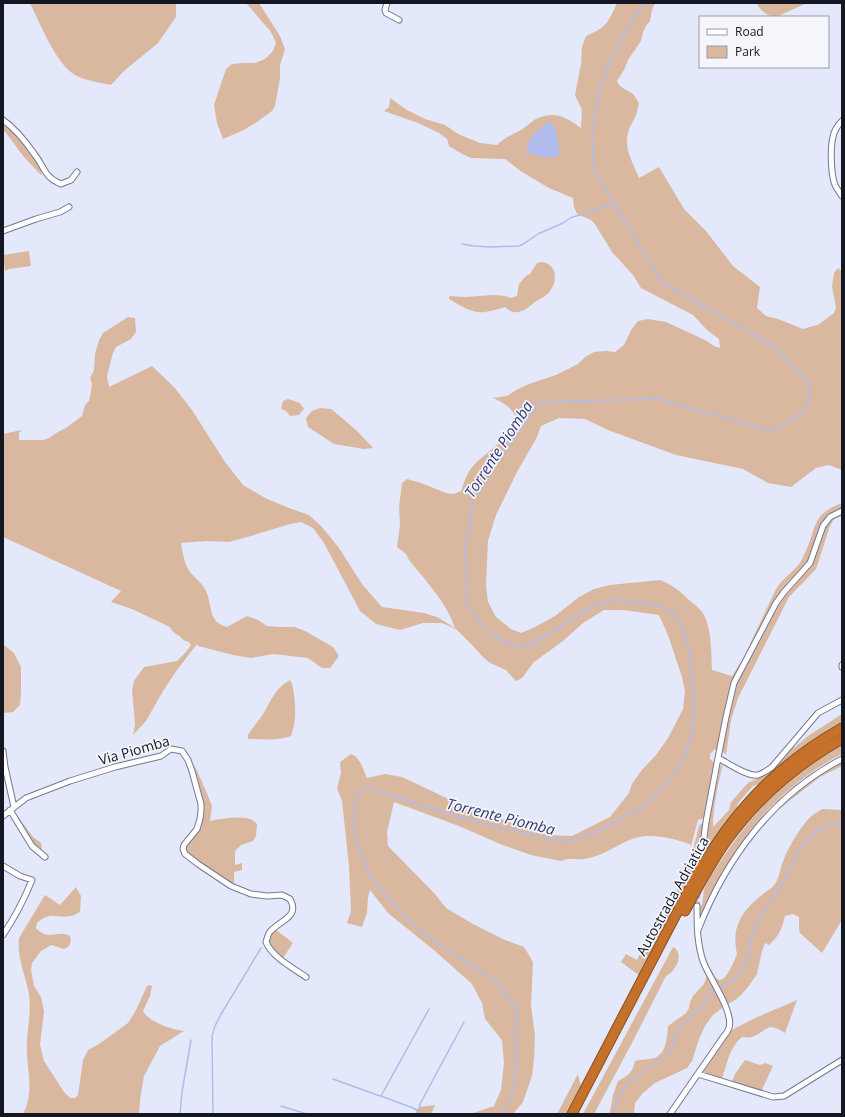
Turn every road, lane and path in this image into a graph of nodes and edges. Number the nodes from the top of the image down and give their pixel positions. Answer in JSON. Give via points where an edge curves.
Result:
{"nodes":[{"id":1,"x":387,"y":3,"type":"edge"},
{"id":2,"x":399,"y":20,"type":"dead end"},
{"id":3,"x":3,"y":120,"type":"edge"},
{"id":4,"x":842,"y":121,"type":"edge"},
{"id":5,"x":77,"y":172,"type":"dead end"},
{"id":6,"x":842,"y":196,"type":"edge"},
{"id":7,"x":69,"y":207,"type":"dead end"},
{"id":8,"x":3,"y":231,"type":"edge"},
{"id":9,"x":842,"y":511,"type":"edge"},
{"id":10,"x":842,"y":700,"type":"edge"},
{"id":11,"x":842,"y":728,"type":"edge"},
{"id":12,"x":842,"y":739,"type":"edge"},
{"id":13,"x":3,"y":751,"type":"edge"},
{"id":14,"x":718,"y":758,"type":"junction"},
{"id":15,"x":842,"y":759,"type":"edge"},
{"id":16,"x":12,"y":809,"type":"junction"},
{"id":17,"x":3,"y":816,"type":"edge"},
{"id":18,"x":702,"y":852,"type":"dead end"},
{"id":19,"x":45,"y":857,"type":"dead end"},
{"id":20,"x":3,"y":866,"type":"edge"},
{"id":21,"x":697,"y":906,"type":"tunnel mouth"},
{"id":22,"x":697,"y":933,"type":"junction"},
{"id":23,"x":3,"y":935,"type":"edge"},
{"id":24,"x":306,"y":977,"type":"dead end"},
{"id":25,"x":842,"y":1060,"type":"edge"},
{"id":26,"x":698,"y":1074,"type":"junction"},
{"id":27,"x":572,"y":1114,"type":"edge"},
{"id":28,"x":578,"y":1114,"type":"edge"},
{"id":29,"x":670,"y":1114,"type":"edge"}],
"edges":[{"from":1,"to":2,"type":"street","via":[[386,13]]},
{"from":3,"to":5,"type":"street","via":[[25,142],[46,174],[54,181],[61,184],[71,180]]},
{"from":4,"to":6,"type":"street","via":[[832,138],[831,159],[835,186]]},
{"from":7,"to":8,"type":"street"},
{"from":9,"to":14,"type":"street","via":[[830,517],[823,526],[810,563],[776,603],[734,683]]},
{"from":10,"to":14,"type":"street","via":[[818,713],[772,767],[764,772],[750,775]]},
{"from":11,"to":27,"type":"highway","name":"Autostrada Adriatica","via":[[775,775],[752,798],[722,835],[692,885]]},
{"from":12,"to":28,"type":"highway","name":"Autostrada Adriatica","via":[[784,779],[727,840],[700,883]]},
{"from":13,"to":16,"type":"street"},
{"from":14,"to":18,"type":"street"},
{"from":15,"to":22,"type":"street","via":[[793,791],[753,833],[716,888]]},
{"from":16,"to":17,"type":"street","name":"Via Piomba"},
{"from":16,"to":19,"type":"street","via":[[32,846]]},
{"from":16,"to":24,"type":"street","name":"Via Piomba","via":[[26,798],[70,781],[153,759],[171,749],[182,751],[192,771],[202,811],[197,829],[184,845],[185,854],[231,886],[251,894],[282,895],[290,899],[293,904],[292,911],[270,932],[266,942],[274,954]]},
{"from":20,"to":23,"type":"street","via":[[32,880],[24,900]]},
{"from":21,"to":22,"type":"street"},
{"from":22,"to":26,"type":"street","via":[[704,963],[729,1014],[729,1028]]},
{"from":25,"to":26,"type":"street","via":[[784,1096],[773,1097]]},
{"from":26,"to":29,"type":"street"}]}
